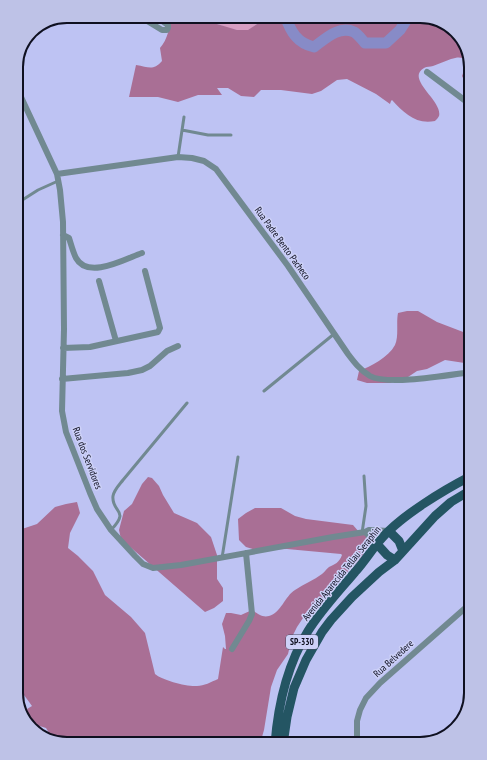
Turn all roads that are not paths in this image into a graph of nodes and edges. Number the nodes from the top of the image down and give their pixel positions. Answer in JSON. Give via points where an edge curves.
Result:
{"nodes":[{"id":1,"x":150,"y":23,"type":"edge"},
{"id":2,"x":166,"y":23,"type":"edge"},
{"id":3,"x":427,"y":72,"type":"dead end"},
{"id":4,"x":464,"y":100,"type":"edge"},
{"id":5,"x":23,"y":101,"type":"edge"},
{"id":6,"x":184,"y":117,"type":"dead end"},
{"id":7,"x":182,"y":130,"type":"junction"},
{"id":8,"x":231,"y":135,"type":"dead end"},
{"id":9,"x":178,"y":157,"type":"junction"},
{"id":10,"x":57,"y":174,"type":"junction"},
{"id":11,"x":58,"y":181,"type":"junction"},
{"id":12,"x":23,"y":200,"type":"edge"},
{"id":13,"x":63,"y":235,"type":"junction"},
{"id":14,"x":142,"y":253,"type":"dead end"},
{"id":15,"x":145,"y":271,"type":"dead end"},
{"id":16,"x":99,"y":281,"type":"dead end"},
{"id":17,"x":334,"y":334,"type":"junction"},
{"id":18,"x":116,"y":341,"type":"junction"},
{"id":19,"x":178,"y":346,"type":"dead end"},
{"id":20,"x":63,"y":348,"type":"junction"},
{"id":21,"x":464,"y":373,"type":"edge"},
{"id":22,"x":62,"y":379,"type":"junction"},
{"id":23,"x":264,"y":391,"type":"dead end"},
{"id":24,"x":187,"y":403,"type":"dead end"},
{"id":25,"x":238,"y":458,"type":"dead end"},
{"id":26,"x":364,"y":476,"type":"dead end"},
{"id":27,"x":464,"y":480,"type":"edge"},
{"id":28,"x":464,"y":494,"type":"edge"},
{"id":29,"x":111,"y":530,"type":"junction"},
{"id":30,"x":389,"y":531,"type":"junction"},
{"id":31,"x":363,"y":533,"type":"junction"},
{"id":32,"x":377,"y":544,"type":"junction"},
{"id":33,"x":403,"y":551,"type":"junction"},
{"id":34,"x":246,"y":553,"type":"junction"},
{"id":35,"x":222,"y":558,"type":"junction"},
{"id":36,"x":395,"y":560,"type":"junction"},
{"id":37,"x":464,"y":609,"type":"edge"},
{"id":38,"x":232,"y":649,"type":"dead end"},
{"id":39,"x":276,"y":737,"type":"edge"},
{"id":40,"x":285,"y":737,"type":"edge"},
{"id":41,"x":357,"y":737,"type":"edge"}],
"edges":[{"from":1,"to":2,"type":"street","via":[[165,31],[168,28]]},
{"from":3,"to":4,"type":"street"},
{"from":5,"to":10,"type":"street","name":"Rua dos Servidores"},
{"from":6,"to":7,"type":"lane"},
{"from":7,"to":8,"type":"lane","via":[[208,135]]},
{"from":7,"to":9,"type":"lane"},
{"from":9,"to":10,"type":"street","name":"Rua Padre Bento Pacheco"},
{"from":9,"to":17,"type":"street","name":"Rua Padre Bento Pacheco","via":[[204,161],[216,169],[288,266]]},
{"from":10,"to":11,"type":"street","name":"Rua dos Servidores"},
{"from":11,"to":12,"type":"lane"},
{"from":11,"to":13,"type":"street","name":"Rua dos Servidores","via":[[62,201]]},
{"from":13,"to":14,"type":"street","via":[[69,238],[76,259],[89,269],[102,268]]},
{"from":13,"to":20,"type":"street","name":"Rua dos Servidores"},
{"from":15,"to":18,"type":"street","via":[[160,328],[158,332]]},
{"from":16,"to":18,"type":"street"},
{"from":17,"to":21,"type":"street","name":"Rua Padre Bento Pacheco","via":[[356,364],[371,376],[381,380]]},
{"from":17,"to":23,"type":"lane"},
{"from":18,"to":20,"type":"street","via":[[90,347]]},
{"from":19,"to":22,"type":"street","via":[[142,370]]},
{"from":20,"to":22,"type":"street","name":"Rua dos Servidores"},
{"from":22,"to":29,"type":"street","name":"Rua dos Servidores","via":[[62,411],[66,432],[97,509]]},
{"from":24,"to":29,"type":"lane","via":[[115,492],[114,500],[120,520]]},
{"from":25,"to":35,"type":"lane"},
{"from":26,"to":31,"type":"lane","via":[[366,506]]},
{"from":27,"to":30,"type":"main road","name":"Avenida Aparecida Tellau Seraphin","number":"SP-330"},
{"from":28,"to":33,"type":"main road","number":"SP-330","via":[[435,516]]},
{"from":29,"to":35,"type":"street","name":"Rua dos Servidores","via":[[143,564],[153,568]]},
{"from":30,"to":31,"type":"street","name":"Rua dos Servidores","via":[[369,530]]},
{"from":30,"to":32,"type":"main road","name":"Avenida Aparecida Tellau Seraphin","number":"SP-330"},
{"from":30,"to":33,"type":"main road","via":[[400,541]]},
{"from":31,"to":32,"type":"street"},
{"from":31,"to":34,"type":"street","name":"Rua dos Servidores"},
{"from":32,"to":36,"type":"main road"},
{"from":32,"to":39,"type":"main road","name":"Avenida Aparecida Tellau Seraphin","number":"SP-330","via":[[322,612],[296,654],[284,689]]},
{"from":33,"to":36,"type":"main road","number":"SP-330"},
{"from":34,"to":35,"type":"street","name":"Rua dos Servidores"},
{"from":34,"to":38,"type":"street","via":[[252,614]]},
{"from":36,"to":40,"type":"main road","number":"SP-330","via":[[352,597],[322,632],[294,688]]},
{"from":37,"to":41,"type":"street","name":"Rua Belvedere","via":[[366,698],[357,721]]}]}
